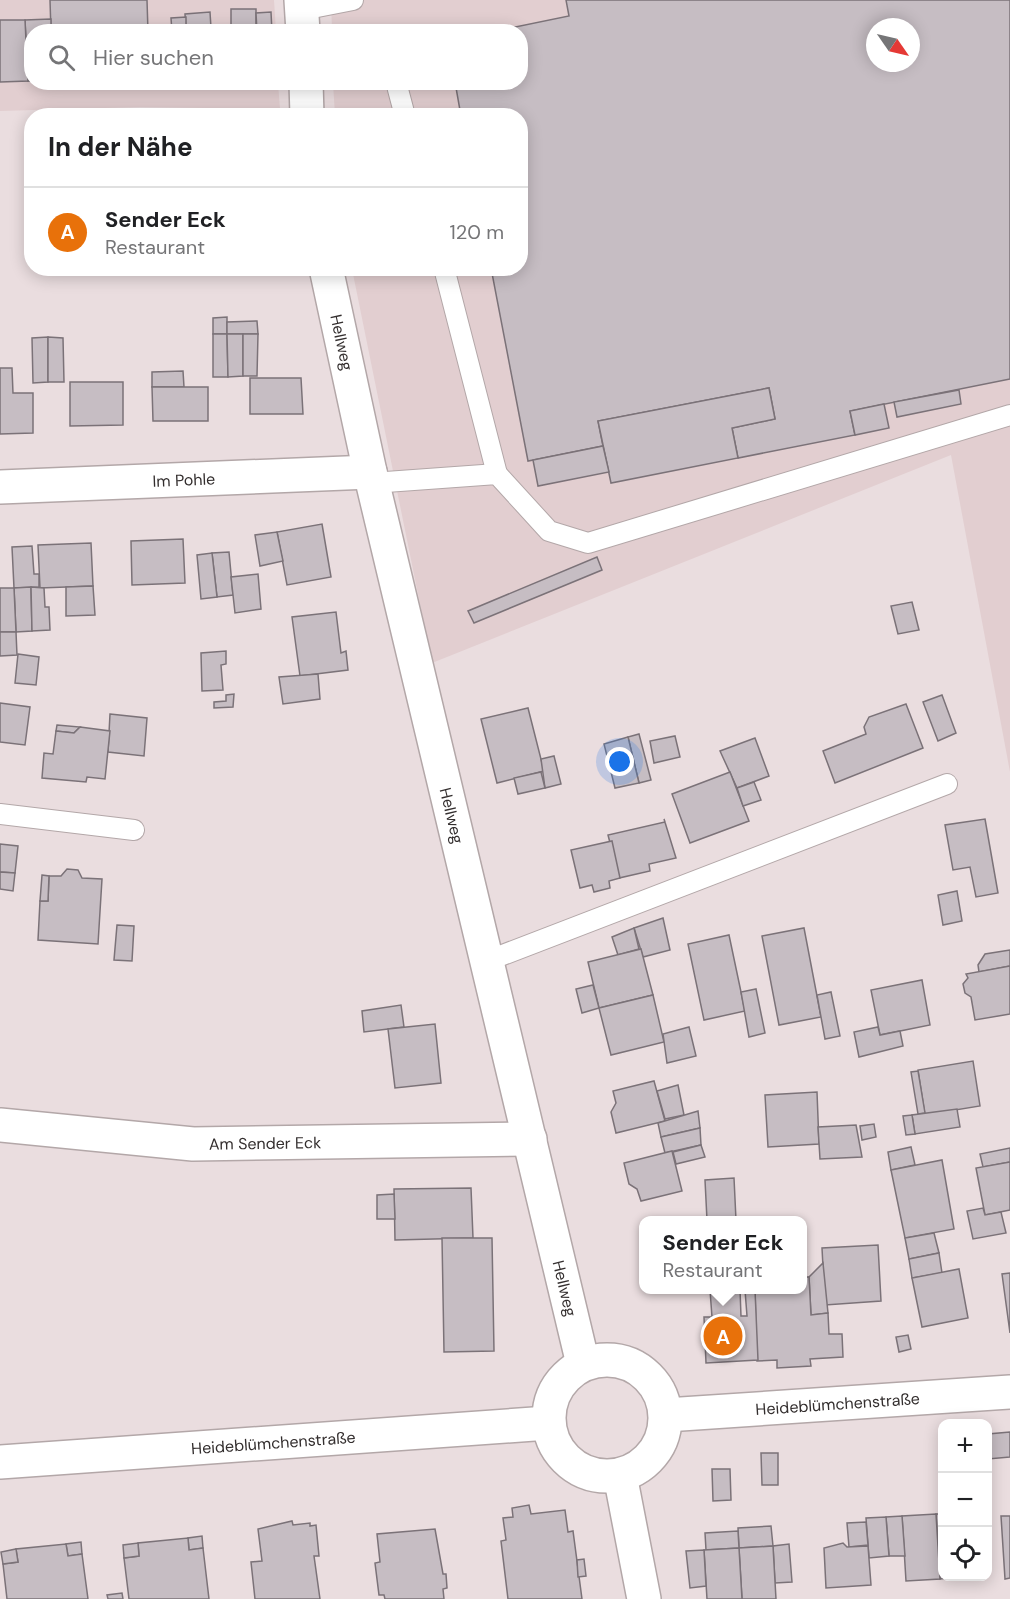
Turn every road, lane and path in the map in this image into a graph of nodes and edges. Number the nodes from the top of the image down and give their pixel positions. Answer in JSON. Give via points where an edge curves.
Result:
{"nodes":[{"id":1,"x":353,"y":0,"type":"edge"},
{"id":2,"x":302,"y":14,"type":"edge"},
{"id":3,"x":398,"y":90,"type":"edge"},
{"id":4,"x":403,"y":108,"type":"edge"},
{"id":5,"x":328,"y":276,"type":"edge"},
{"id":6,"x":446,"y":276,"type":"edge"},
{"id":7,"x":1010,"y":416,"type":"edge"},
{"id":8,"x":497,"y":474,"type":"junction"},
{"id":9,"x":371,"y":477,"type":"junction"},
{"id":10,"x":0,"y":487,"type":"edge"},
{"id":11,"x":947,"y":784,"type":"dead end"},
{"id":12,"x":0,"y":814,"type":"edge"},
{"id":13,"x":134,"y":830,"type":"dead end"},
{"id":14,"x":487,"y":961,"type":"junction"},
{"id":15,"x":0,"y":1125,"type":"edge"},
{"id":16,"x":530,"y":1139,"type":"junction"},
{"id":17,"x":583,"y":1364,"type":"junction"},
{"id":18,"x":1010,"y":1392,"type":"edge"},
{"id":19,"x":666,"y":1415,"type":"junction"},
{"id":20,"x":548,"y":1423,"type":"junction"},
{"id":21,"x":0,"y":1462,"type":"edge"},
{"id":22,"x":620,"y":1475,"type":"junction"},
{"id":23,"x":644,"y":1599,"type":"edge"}],
"edges":[{"from":1,"to":2,"type":"lane"},
{"from":3,"to":4,"type":"lane"},
{"from":5,"to":9,"type":"street","name":"Hellweg"},
{"from":6,"to":8,"type":"lane"},
{"from":7,"to":8,"type":"lane","via":[[588,543],[549,531]]},
{"from":8,"to":9,"type":"lane"},
{"from":9,"to":10,"type":"street","name":"Im Pohle"},
{"from":9,"to":14,"type":"street","name":"Hellweg"},
{"from":11,"to":14,"type":"lane"},
{"from":12,"to":13,"type":"lane"},
{"from":14,"to":16,"type":"street","name":"Hellweg"},
{"from":15,"to":16,"type":"street","name":"Am Sender Eck","via":[[194,1144]]},
{"from":16,"to":17,"type":"street","name":"Hellweg"},
{"from":17,"to":19,"type":"street","via":[[611,1360],[638,1368],[657,1388]]},
{"from":17,"to":20,"type":"street","via":[[556,1388],[549,1405]]},
{"from":18,"to":19,"type":"street","name":"Heideblümchenstraße"},
{"from":19,"to":22,"type":"street","via":[[663,1435],[654,1453],[639,1467]]},
{"from":20,"to":21,"type":"street","name":"Heideblümchenstraße"},
{"from":20,"to":22,"type":"street","via":[[553,1443],[581,1471],[600,1476]]},
{"from":22,"to":23,"type":"street"}]}
